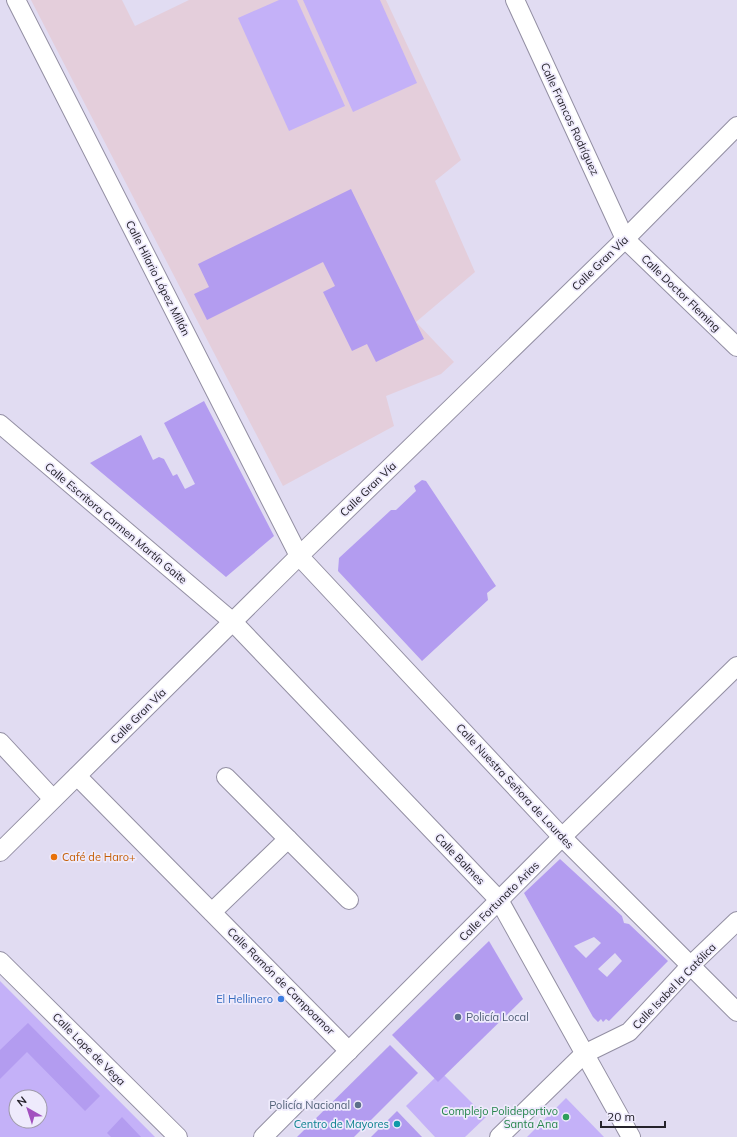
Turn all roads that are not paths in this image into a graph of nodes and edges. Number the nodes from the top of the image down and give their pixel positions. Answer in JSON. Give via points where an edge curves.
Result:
{"nodes":[{"id":1,"x":16,"y":0,"type":"edge"},
{"id":2,"x":515,"y":0,"type":"edge"},
{"id":3,"x":737,"y":126,"type":"edge"},
{"id":4,"x":625,"y":238,"type":"junction"},
{"id":5,"x":737,"y":347,"type":"edge"},
{"id":6,"x":0,"y":424,"type":"edge"},
{"id":7,"x":299,"y":556,"type":"junction"},
{"id":8,"x":233,"y":622,"type":"junction"},
{"id":9,"x":737,"y":666,"type":"edge"},
{"id":10,"x":0,"y":742,"type":"edge"},
{"id":11,"x":78,"y":776,"type":"junction"},
{"id":12,"x":226,"y":777,"type":"dead end"},
{"id":13,"x":53,"y":799,"type":"junction"},
{"id":14,"x":562,"y":837,"type":"junction"},
{"id":15,"x":288,"y":838,"type":"junction"},
{"id":16,"x":0,"y":852,"type":"edge"},
{"id":17,"x":349,"y":900,"type":"dead end"},
{"id":18,"x":499,"y":900,"type":"junction"},
{"id":19,"x":212,"y":912,"type":"junction"},
{"id":20,"x":737,"y":921,"type":"edge"},
{"id":21,"x":0,"y":961,"type":"edge"},
{"id":22,"x":691,"y":965,"type":"junction"},
{"id":23,"x":737,"y":1012,"type":"edge"},
{"id":24,"x":349,"y":1051,"type":"junction"},
{"id":25,"x":584,"y":1054,"type":"junction"},
{"id":26,"x":178,"y":1137,"type":"edge"},
{"id":27,"x":263,"y":1137,"type":"edge"},
{"id":28,"x":499,"y":1137,"type":"edge"},
{"id":29,"x":631,"y":1137,"type":"edge"}],
"edges":[{"from":1,"to":7,"type":"street","name":"Calle Hilario López Millán"},
{"from":2,"to":4,"type":"street","name":"Calle Francos Rodríguez"},
{"from":3,"to":4,"type":"street","name":"Calle Gran Vía"},
{"from":4,"to":5,"type":"street","name":"Calle Doctor Fleming"},
{"from":4,"to":7,"type":"street","name":"Calle Gran Vía"},
{"from":6,"to":8,"type":"street","name":"Calle Escritora Carmen Martín Gaite"},
{"from":7,"to":8,"type":"street","name":"Calle Gran Vía"},
{"from":7,"to":14,"type":"street","name":"Calle Nuestra Señora de Lourdes"},
{"from":8,"to":11,"type":"street","name":"Calle Gran Vía"},
{"from":8,"to":18,"type":"street","name":"Calle Balmes"},
{"from":9,"to":14,"type":"street","name":"Calle Fortunato Arias"},
{"from":10,"to":13,"type":"street"},
{"from":11,"to":13,"type":"street","name":"Calle Gran Vía"},
{"from":11,"to":19,"type":"street","name":"Calle Ramón de Campoamor"},
{"from":12,"to":15,"type":"street"},
{"from":13,"to":16,"type":"street","name":"Calle Gran Vía"},
{"from":14,"to":18,"type":"street","name":"Calle Fortunato Arias"},
{"from":14,"to":22,"type":"street","name":"Calle Nuestra Señora de Lourdes"},
{"from":15,"to":17,"type":"street"},
{"from":15,"to":19,"type":"street"},
{"from":18,"to":24,"type":"street","name":"Calle Fortunato Arias"},
{"from":18,"to":25,"type":"street","name":"Calle Balmes"},
{"from":19,"to":24,"type":"street","name":"Calle Ramón de Campoamor"},
{"from":20,"to":22,"type":"street","name":"Calle Isabel la Católica"},
{"from":21,"to":26,"type":"street","name":"Calle Lope de Vega"},
{"from":22,"to":23,"type":"street","name":"Calle Nuestra Señora de Lourdes"},
{"from":22,"to":25,"type":"street","name":"Calle Isabel la Católica","via":[[630,1032]]},
{"from":24,"to":27,"type":"street","name":"Calle Fortunato Arias"},
{"from":25,"to":28,"type":"street","name":"Calle Isabel la Católica"},
{"from":25,"to":29,"type":"street","name":"Calle Balmes"}]}
